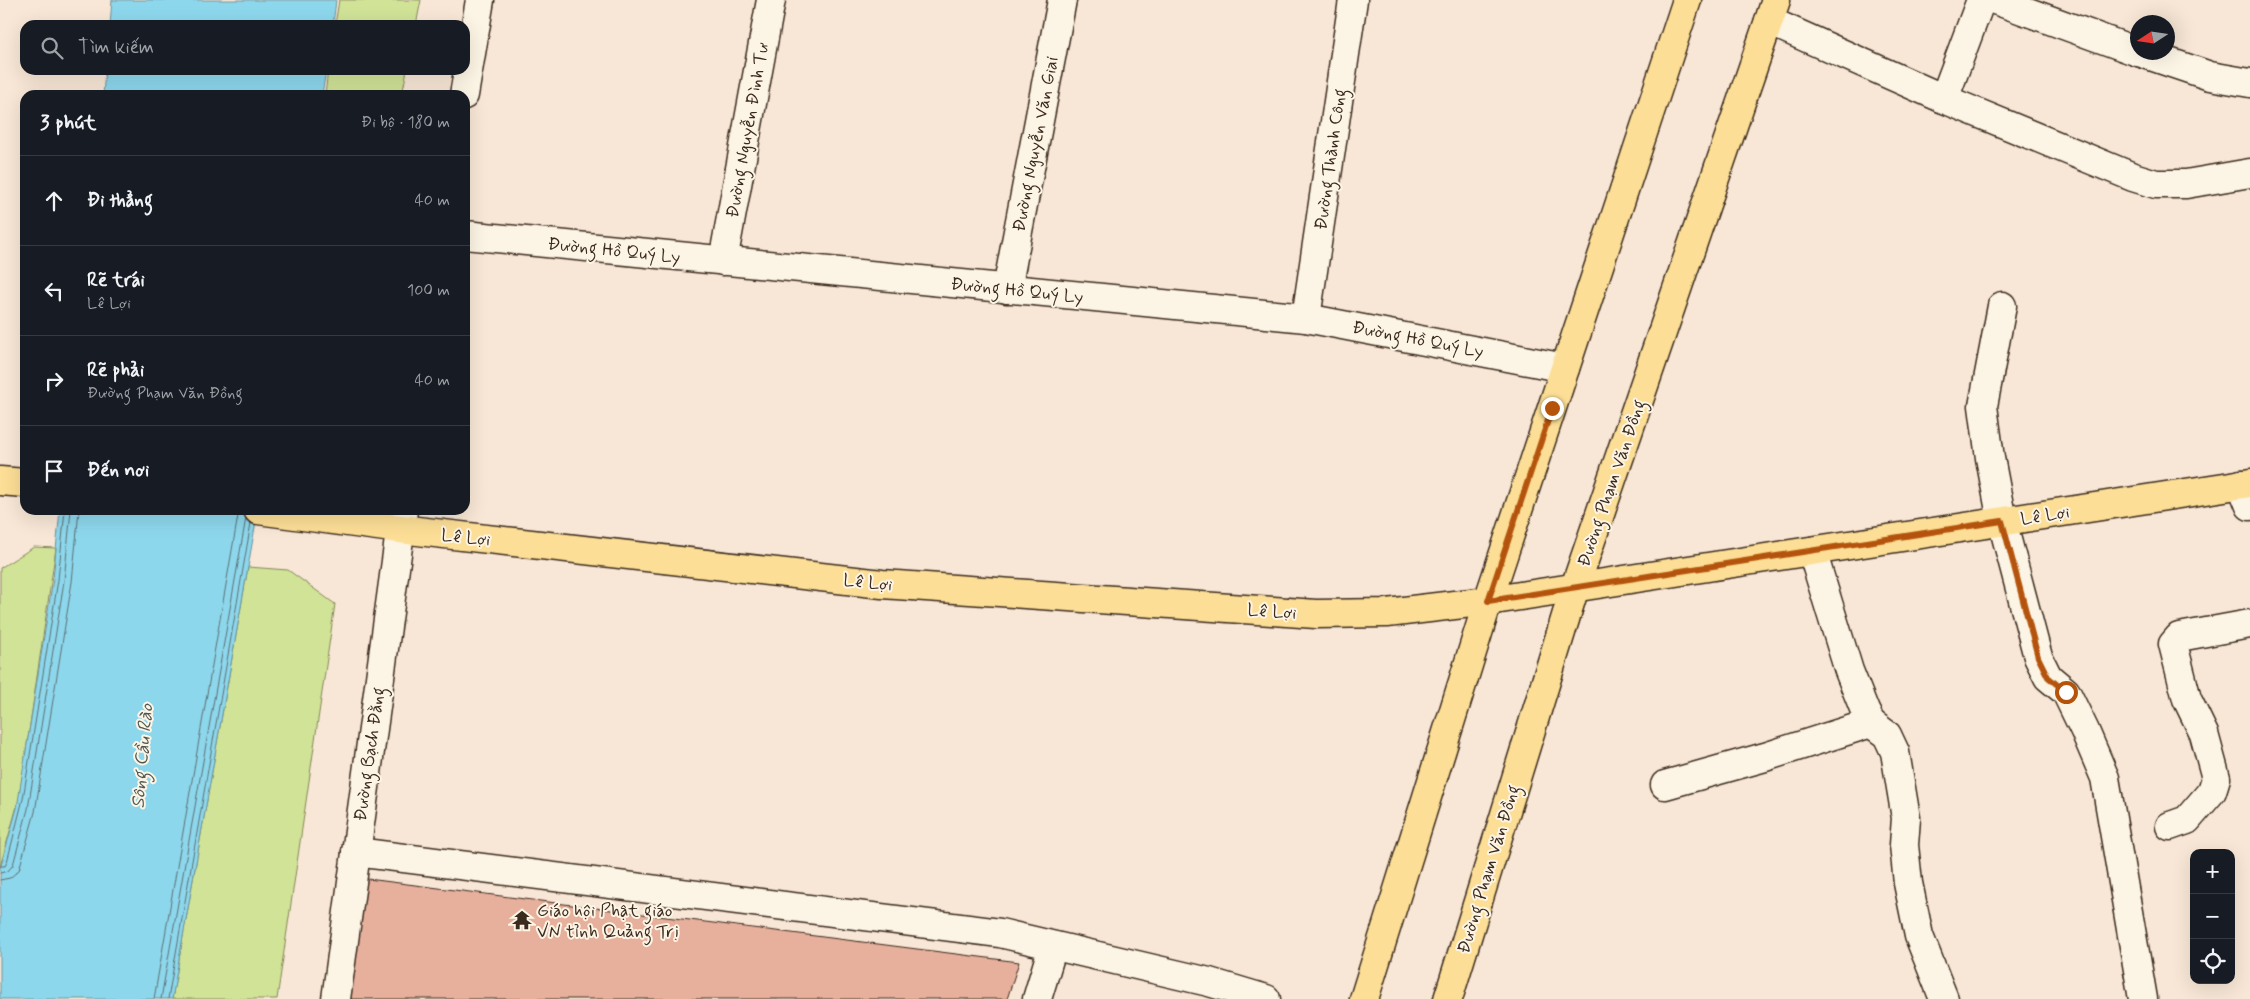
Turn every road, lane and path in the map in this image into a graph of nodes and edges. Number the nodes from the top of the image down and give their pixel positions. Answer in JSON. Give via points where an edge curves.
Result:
{"nodes":[{"id":1,"x":480,"y":0,"type":"edge"},
{"id":2,"x":771,"y":0,"type":"edge"},
{"id":3,"x":1062,"y":0,"type":"edge"},
{"id":4,"x":1353,"y":0,"type":"edge"},
{"id":5,"x":1687,"y":0,"type":"edge"},
{"id":6,"x":1982,"y":0,"type":"edge"},
{"id":7,"x":1995,"y":0,"type":"edge"},
{"id":8,"x":1773,"y":11,"type":"edge"},
{"id":9,"x":2130,"y":49,"type":"edge"},
{"id":10,"x":470,"y":59,"type":"edge"},
{"id":11,"x":2162,"y":60,"type":"edge"},
{"id":12,"x":467,"y":75,"type":"edge"},
{"id":13,"x":2250,"y":83,"type":"edge"},
{"id":14,"x":465,"y":90,"type":"edge"},
{"id":15,"x":1944,"y":99,"type":"junction"},
{"id":16,"x":2250,"y":173,"type":"edge"},
{"id":17,"x":470,"y":236,"type":"edge"},
{"id":18,"x":723,"y":261,"type":"junction"},
{"id":19,"x":1007,"y":289,"type":"junction"},
{"id":20,"x":2002,"y":306,"type":"dead end"},
{"id":21,"x":1306,"y":318,"type":"junction"},
{"id":22,"x":1565,"y":368,"type":"junction"},
{"id":23,"x":0,"y":481,"type":"edge"},
{"id":24,"x":20,"y":483,"type":"edge"},
{"id":25,"x":2247,"y":491,"type":"edge"},
{"id":26,"x":309,"y":515,"type":"edge"},
{"id":27,"x":402,"y":520,"type":"edge"},
{"id":28,"x":2002,"y":521,"type":"junction"},
{"id":29,"x":1812,"y":551,"type":"junction"},
{"id":30,"x":1575,"y":587,"type":"junction"},
{"id":31,"x":1488,"y":601,"type":"junction"},
{"id":32,"x":2250,"y":624,"type":"edge"},
{"id":33,"x":1871,"y":722,"type":"junction"},
{"id":34,"x":1665,"y":785,"type":"dead end"},
{"id":35,"x":2170,"y":826,"type":"dead end"},
{"id":36,"x":356,"y":852,"type":"junction"},
{"id":37,"x":1053,"y":946,"type":"junction"},
{"id":38,"x":336,"y":999,"type":"edge"},
{"id":39,"x":1037,"y":999,"type":"edge"},
{"id":40,"x":1266,"y":999,"type":"edge"},
{"id":41,"x":1364,"y":999,"type":"edge"},
{"id":42,"x":1448,"y":999,"type":"edge"},
{"id":43,"x":1944,"y":999,"type":"edge"},
{"id":44,"x":2143,"y":999,"type":"edge"}],
"edges":[{"from":1,"to":10,"type":"street"},
{"from":2,"to":18,"type":"street","name":"Đường Nguyễn Đình Tư"},
{"from":3,"to":19,"type":"street","name":"Đường Nguyễn Văn Giai"},
{"from":4,"to":21,"type":"street","name":"Đường Thành Công"},
{"from":5,"to":22,"type":"main road"},
{"from":6,"to":15,"type":"street"},
{"from":7,"to":9,"type":"street"},
{"from":8,"to":15,"type":"street"},
{"from":8,"to":30,"type":"main road","name":"Đường Phạm Văn Đồng"},
{"from":11,"to":13,"type":"street","via":[[2210,76]]},
{"from":12,"to":14,"type":"street"},
{"from":15,"to":16,"type":"street","via":[[2156,184],[2186,184]]},
{"from":17,"to":18,"type":"street","name":"Đường Hồ Quý Ly"},
{"from":18,"to":19,"type":"street","name":"Đường Hồ Quý Ly"},
{"from":19,"to":21,"type":"street","name":"Đường Hồ Quý Ly"},
{"from":20,"to":28,"type":"street","via":[[1983,406]]},
{"from":21,"to":22,"type":"street","name":"Đường Hồ Quý Ly"},
{"from":22,"to":31,"type":"main road"},
{"from":23,"to":24,"type":"main road"},
{"from":25,"to":28,"type":"main road","name":"Lê Lợi"},
{"from":26,"to":27,"type":"main road","name":"Lê Lợi"},
{"from":27,"to":31,"type":"main road","name":"Lê Lợi","via":[[882,584],[1306,613],[1387,613]]},
{"from":27,"to":36,"type":"street","name":"Đường Bạch Đằng"},
{"from":28,"to":29,"type":"main road","name":"Lê Lợi"},
{"from":28,"to":44,"type":"street","via":[[2038,657],[2048,677],[2066,692],[2105,778]]},
{"from":29,"to":30,"type":"main road","name":"Lê Lợi"},
{"from":29,"to":33,"type":"street","via":[[1849,671]]},
{"from":30,"to":31,"type":"main road","name":"Lê Lợi"},
{"from":30,"to":42,"type":"main road","name":"Đường Phạm Văn Đồng"},
{"from":31,"to":41,"type":"main road"},
{"from":32,"to":35,"type":"street","via":[[2179,637],[2173,644],[2187,699],[2204,734],[2216,778],[2212,791],[2187,820]]},
{"from":33,"to":34,"type":"street"},
{"from":33,"to":43,"type":"street","via":[[1887,735],[1895,752],[1906,818],[1904,845],[1908,883],[1919,936]]},
{"from":36,"to":37,"type":"street","via":[[1000,933]]},
{"from":36,"to":38,"type":"street","name":"Đường Bạch Đằng"},
{"from":37,"to":39,"type":"street"},
{"from":37,"to":40,"type":"street","via":[[1209,982]]}]}
